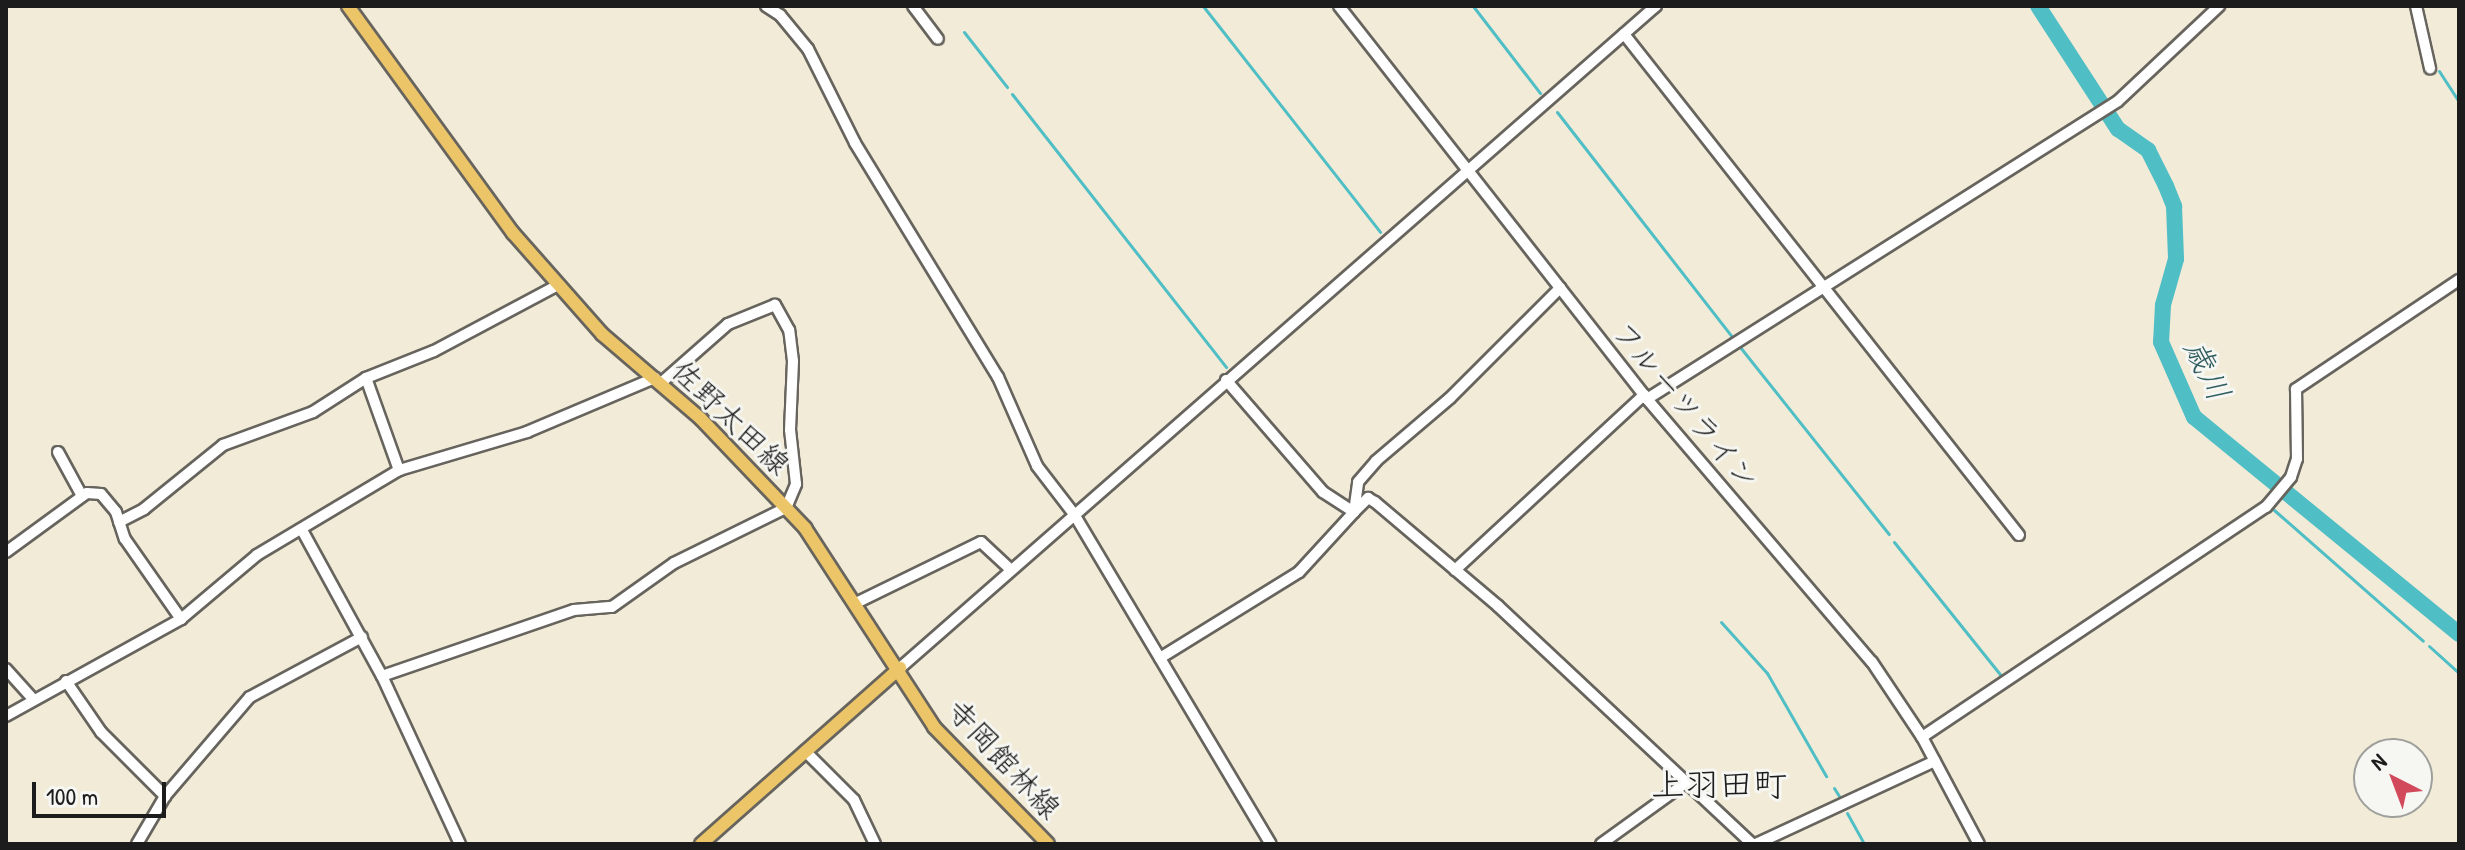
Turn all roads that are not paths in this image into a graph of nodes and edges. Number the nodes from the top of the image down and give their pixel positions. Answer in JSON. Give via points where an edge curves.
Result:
{"nodes":[{"id":1,"x":348,"y":6,"type":"edge"},
{"id":2,"x":766,"y":6,"type":"edge"},
{"id":3,"x":913,"y":6,"type":"edge"},
{"id":4,"x":1339,"y":6,"type":"edge"},
{"id":5,"x":1656,"y":6,"type":"edge"},
{"id":6,"x":2219,"y":6,"type":"edge"},
{"id":7,"x":2416,"y":6,"type":"edge"},
{"id":8,"x":1624,"y":34,"type":"junction"},
{"id":9,"x":938,"y":39,"type":"dead end"},
{"id":10,"x":2430,"y":68,"type":"dead end"},
{"id":11,"x":1469,"y":170,"type":"junction"},
{"id":12,"x":2459,"y":280,"type":"edge"},
{"id":13,"x":558,"y":285,"type":"junction"},
{"id":14,"x":1823,"y":287,"type":"junction"},
{"id":15,"x":1560,"y":288,"type":"junction"},
{"id":16,"x":366,"y":378,"type":"junction"},
{"id":17,"x":1226,"y":380,"type":"junction"},
{"id":18,"x":658,"y":381,"type":"junction"},
{"id":19,"x":1645,"y":397,"type":"junction"},
{"id":20,"x":58,"y":452,"type":"dead end"},
{"id":21,"x":399,"y":470,"type":"junction"},
{"id":22,"x":82,"y":496,"type":"junction"},
{"id":23,"x":786,"y":508,"type":"junction"},
{"id":24,"x":1354,"y":512,"type":"junction"},
{"id":25,"x":1074,"y":514,"type":"junction"},
{"id":26,"x":119,"y":522,"type":"junction"},
{"id":27,"x":302,"y":530,"type":"junction"},
{"id":28,"x":2019,"y":535,"type":"dead end"},
{"id":29,"x":6,"y":552,"type":"edge"},
{"id":30,"x":1011,"y":570,"type":"junction"},
{"id":31,"x":1455,"y":570,"type":"junction"},
{"id":32,"x":856,"y":603,"type":"junction"},
{"id":33,"x":181,"y":619,"type":"junction"},
{"id":34,"x":362,"y":637,"type":"junction"},
{"id":35,"x":1160,"y":658,"type":"junction"},
{"id":36,"x":900,"y":668,"type":"junction"},
{"id":37,"x":6,"y":669,"type":"edge"},
{"id":38,"x":382,"y":676,"type":"junction"},
{"id":39,"x":66,"y":681,"type":"junction"},
{"id":40,"x":32,"y":698,"type":"junction"},
{"id":41,"x":6,"y":716,"type":"edge"},
{"id":42,"x":1922,"y":737,"type":"junction"},
{"id":43,"x":805,"y":751,"type":"junction"},
{"id":44,"x":1935,"y":761,"type":"junction"},
{"id":45,"x":1687,"y":782,"type":"junction"},
{"id":46,"x":165,"y":796,"type":"junction"},
{"id":47,"x":137,"y":844,"type":"edge"},
{"id":48,"x":460,"y":844,"type":"edge"},
{"id":49,"x":701,"y":844,"type":"edge"},
{"id":50,"x":875,"y":844,"type":"edge"},
{"id":51,"x":1048,"y":844,"type":"edge"},
{"id":52,"x":1271,"y":844,"type":"edge"},
{"id":53,"x":1601,"y":844,"type":"edge"},
{"id":54,"x":1754,"y":844,"type":"edge"},
{"id":55,"x":1979,"y":844,"type":"edge"}],
"edges":[{"from":1,"to":13,"type":"main road","name":"佐野太田線","via":[[513,233]]},
{"from":2,"to":25,"type":"street","via":[[808,49],[859,149],[998,377],[1037,466]]},
{"from":3,"to":9,"type":"street"},
{"from":4,"to":11,"type":"street","name":"フルーツライン"},
{"from":5,"to":8,"type":"street"},
{"from":6,"to":14,"type":"street","via":[[2099,114]]},
{"from":7,"to":10,"type":"street"},
{"from":8,"to":11,"type":"street"},
{"from":8,"to":14,"type":"street"},
{"from":11,"to":15,"type":"street","name":"フルーツライン"},
{"from":11,"to":17,"type":"street"},
{"from":12,"to":42,"type":"street","via":[[2296,389],[2297,459],[2291,477],[2266,507]]},
{"from":13,"to":16,"type":"street","via":[[434,351]]},
{"from":13,"to":18,"type":"main road","name":"佐野太田線","via":[[602,334]]},
{"from":14,"to":19,"type":"street"},
{"from":14,"to":28,"type":"street"},
{"from":15,"to":19,"type":"street","name":"フルーツライン"},
{"from":15,"to":24,"type":"street","via":[[1446,402],[1376,461],[1358,482]]},
{"from":16,"to":21,"type":"street"},
{"from":16,"to":26,"type":"street","via":[[304,417],[223,445],[144,509]]},
{"from":17,"to":24,"type":"street","via":[[1323,492]]},
{"from":17,"to":25,"type":"street"},
{"from":18,"to":21,"type":"street","via":[[527,432]]},
{"from":18,"to":23,"type":"main road","name":"佐野太田線"},
{"from":18,"to":23,"type":"street","via":[[728,324],[775,305],[789,330],[793,361],[790,430],[796,484]]},
{"from":19,"to":31,"type":"street"},
{"from":19,"to":42,"type":"street","name":"フルーツライン","via":[[1857,643]]},
{"from":20,"to":22,"type":"street"},
{"from":21,"to":27,"type":"street"},
{"from":22,"to":26,"type":"street","via":[[101,494]]},
{"from":22,"to":29,"type":"street"},
{"from":23,"to":32,"type":"main road","name":"佐野太田線"},
{"from":23,"to":38,"type":"street","via":[[674,563],[612,607],[565,613]]},
{"from":24,"to":31,"type":"street","via":[[1368,498]]},
{"from":24,"to":35,"type":"street","via":[[1299,572]]},
{"from":25,"to":30,"type":"street"},
{"from":25,"to":35,"type":"street"},
{"from":26,"to":33,"type":"street","via":[[125,539]]},
{"from":27,"to":33,"type":"street","via":[[257,555]]},
{"from":27,"to":34,"type":"street"},
{"from":30,"to":32,"type":"street","via":[[981,542]]},
{"from":30,"to":36,"type":"street"},
{"from":31,"to":45,"type":"street"},
{"from":32,"to":36,"type":"main road","name":"佐野太田線"},
{"from":33,"to":39,"type":"street"},
{"from":34,"to":38,"type":"street"},
{"from":34,"to":46,"type":"street","via":[[250,697]]},
{"from":35,"to":52,"type":"street"},
{"from":36,"to":43,"type":"main road"},
{"from":36,"to":51,"type":"main road","name":"寺岡館林線","via":[[941,736]]},
{"from":37,"to":40,"type":"street"},
{"from":38,"to":48,"type":"street"},
{"from":39,"to":40,"type":"street"},
{"from":39,"to":46,"type":"street","via":[[101,732]]},
{"from":40,"to":41,"type":"street"},
{"from":42,"to":44,"type":"street","name":"フルーツライン"},
{"from":43,"to":49,"type":"main road"},
{"from":43,"to":50,"type":"street","via":[[854,800]]},
{"from":44,"to":54,"type":"street"},
{"from":44,"to":55,"type":"street","name":"フルーツライン"},
{"from":45,"to":53,"type":"street"},
{"from":45,"to":54,"type":"street"},
{"from":46,"to":47,"type":"street"}]}
